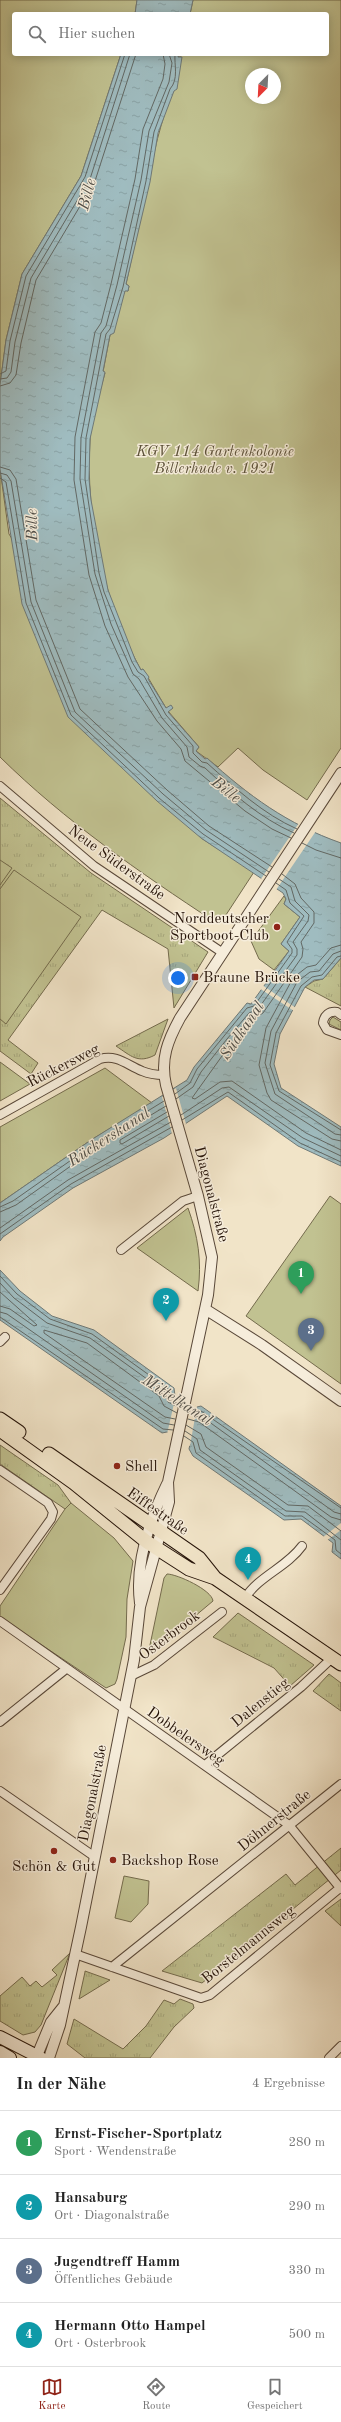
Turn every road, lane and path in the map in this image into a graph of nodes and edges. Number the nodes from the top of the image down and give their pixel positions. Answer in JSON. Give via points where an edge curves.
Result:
{"nodes":[{"id":1,"x":341,"y":773,"type":"edge"},
{"id":2,"x":0,"y":786,"type":"edge"},
{"id":3,"x":223,"y":953,"type":"junction"},
{"id":4,"x":341,"y":1015,"type":"edge"},
{"id":5,"x":341,"y":1035,"type":"edge"},
{"id":6,"x":164,"y":1075,"type":"junction"},
{"id":7,"x":0,"y":1115,"type":"edge"},
{"id":8,"x":198,"y":1196,"type":"junction"},
{"id":9,"x":121,"y":1250,"type":"dead end"},
{"id":10,"x":205,"y":1309,"type":"junction"},
{"id":11,"x":341,"y":1400,"type":"edge"},
{"id":12,"x":0,"y":1419,"type":"edge"},
{"id":13,"x":0,"y":1430,"type":"edge"},
{"id":14,"x":0,"y":1470,"type":"edge"},
{"id":15,"x":156,"y":1529,"type":"junction"},
{"id":16,"x":152,"y":1545,"type":"junction"},
{"id":17,"x":302,"y":1546,"type":"dead end"},
{"id":18,"x":215,"y":1578,"type":"junction"},
{"id":19,"x":0,"y":1590,"type":"edge"},
{"id":20,"x":245,"y":1598,"type":"junction"},
{"id":21,"x":222,"y":1612,"type":"dead end"},
{"id":22,"x":0,"y":1621,"type":"edge"},
{"id":23,"x":336,"y":1661,"type":"edge"},
{"id":24,"x":66,"y":1669,"type":"junction"},
{"id":25,"x":131,"y":1676,"type":"junction"},
{"id":26,"x":124,"y":1710,"type":"junction"},
{"id":27,"x":0,"y":1722,"type":"edge"},
{"id":28,"x":205,"y":1765,"type":"junction"},
{"id":29,"x":341,"y":1784,"type":"edge"},
{"id":30,"x":0,"y":1791,"type":"edge"},
{"id":31,"x":289,"y":1825,"type":"junction"},
{"id":32,"x":95,"y":1856,"type":"junction"},
{"id":33,"x":341,"y":1888,"type":"edge"},
{"id":34,"x":75,"y":1954,"type":"junction"},
{"id":35,"x":112,"y":1967,"type":"junction"},
{"id":36,"x":63,"y":2007,"type":"junction"},
{"id":37,"x":0,"y":2037,"type":"edge"},
{"id":38,"x":341,"y":2046,"type":"edge"},
{"id":39,"x":0,"y":2052,"type":"edge"},
{"id":40,"x":38,"y":2057,"type":"edge"},
{"id":41,"x":10,"y":2058,"type":"edge"},
{"id":42,"x":49,"y":2058,"type":"edge"},
{"id":43,"x":329,"y":2058,"type":"edge"}],
"edges":[{"from":1,"to":3,"type":"street"},
{"from":2,"to":3,"type":"street","name":"Neue Süderstraße","via":[[94,866]]},
{"from":3,"to":6,"type":"street","name":"Diagonalstraße","via":[[174,1029],[164,1054]]},
{"from":4,"to":5,"type":"street","via":[[337,1012],[329,1013],[323,1023],[327,1030]]},
{"from":6,"to":7,"type":"street","name":"Rückersweg","via":[[143,1072],[118,1058],[109,1056]]},
{"from":6,"to":8,"type":"street","name":"Diagonalstraße"},
{"from":8,"to":9,"type":"street","via":[[183,1201]]},
{"from":8,"to":10,"type":"street","name":"Diagonalstraße","via":[[212,1256],[212,1278]]},
{"from":10,"to":11,"type":"street"},
{"from":10,"to":15,"type":"street","name":"Diagonalstraße","via":[[168,1482],[169,1502]]},
{"from":12,"to":15,"type":"main road","name":"Eiffestraße"},
{"from":13,"to":16,"type":"main road","name":"Eiffestraße","via":[[74,1483]]},
{"from":14,"to":19,"type":"street","via":[[48,1503],[53,1510],[51,1518]]},
{"from":15,"to":16,"type":"street","name":"Diagonalstraße"},
{"from":15,"to":18,"type":"main road","name":"Eiffestraße","via":[[199,1558]]},
{"from":16,"to":18,"type":"main road","name":"Eiffestraße","via":[[189,1569]]},
{"from":16,"to":25,"type":"street","name":"Diagonalstraße","via":[[138,1579],[140,1607]]},
{"from":17,"to":20,"type":"street","via":[[296,1554],[254,1586]]},
{"from":18,"to":20,"type":"main road","name":"Eiffestraße"},
{"from":20,"to":23,"type":"main road","name":"Eiffestraße"},
{"from":21,"to":25,"type":"street","name":"Osterbrook","via":[[158,1663],[140,1674]]},
{"from":22,"to":24,"type":"street","name":"Dobbelersweg"},
{"from":23,"to":28,"type":"street","name":"Dalenstieg","via":[[300,1687]]},
{"from":24,"to":26,"type":"street","name":"Dobbelersweg"},
{"from":24,"to":27,"type":"street"},
{"from":25,"to":26,"type":"street","name":"Diagonalstraße"},
{"from":26,"to":28,"type":"street","name":"Dobbelersweg"},
{"from":26,"to":32,"type":"street","name":"Diagonalstraße"},
{"from":28,"to":31,"type":"street","name":"Dobbelersweg"},
{"from":29,"to":31,"type":"street","name":"Döhnerstraße"},
{"from":30,"to":32,"type":"street"},
{"from":31,"to":33,"type":"street","name":"Dobbelersweg"},
{"from":31,"to":35,"type":"street","name":"Döhnerstraße"},
{"from":32,"to":34,"type":"street","name":"Diagonalstraße"},
{"from":33,"to":35,"type":"street","name":"Borstelmannsweg","via":[[210,1995],[201,1998]]},
{"from":34,"to":35,"type":"street","name":"Borstelmannsweg"},
{"from":34,"to":36,"type":"street","name":"Diagonalstraße"},
{"from":36,"to":40,"type":"street","name":"Diagonalstraße","via":[[51,2022]]},
{"from":36,"to":42,"type":"street","name":"Diagonalstraße"},
{"from":37,"to":40,"type":"main road"},
{"from":38,"to":43,"type":"street"},
{"from":39,"to":41,"type":"main road"}]}
